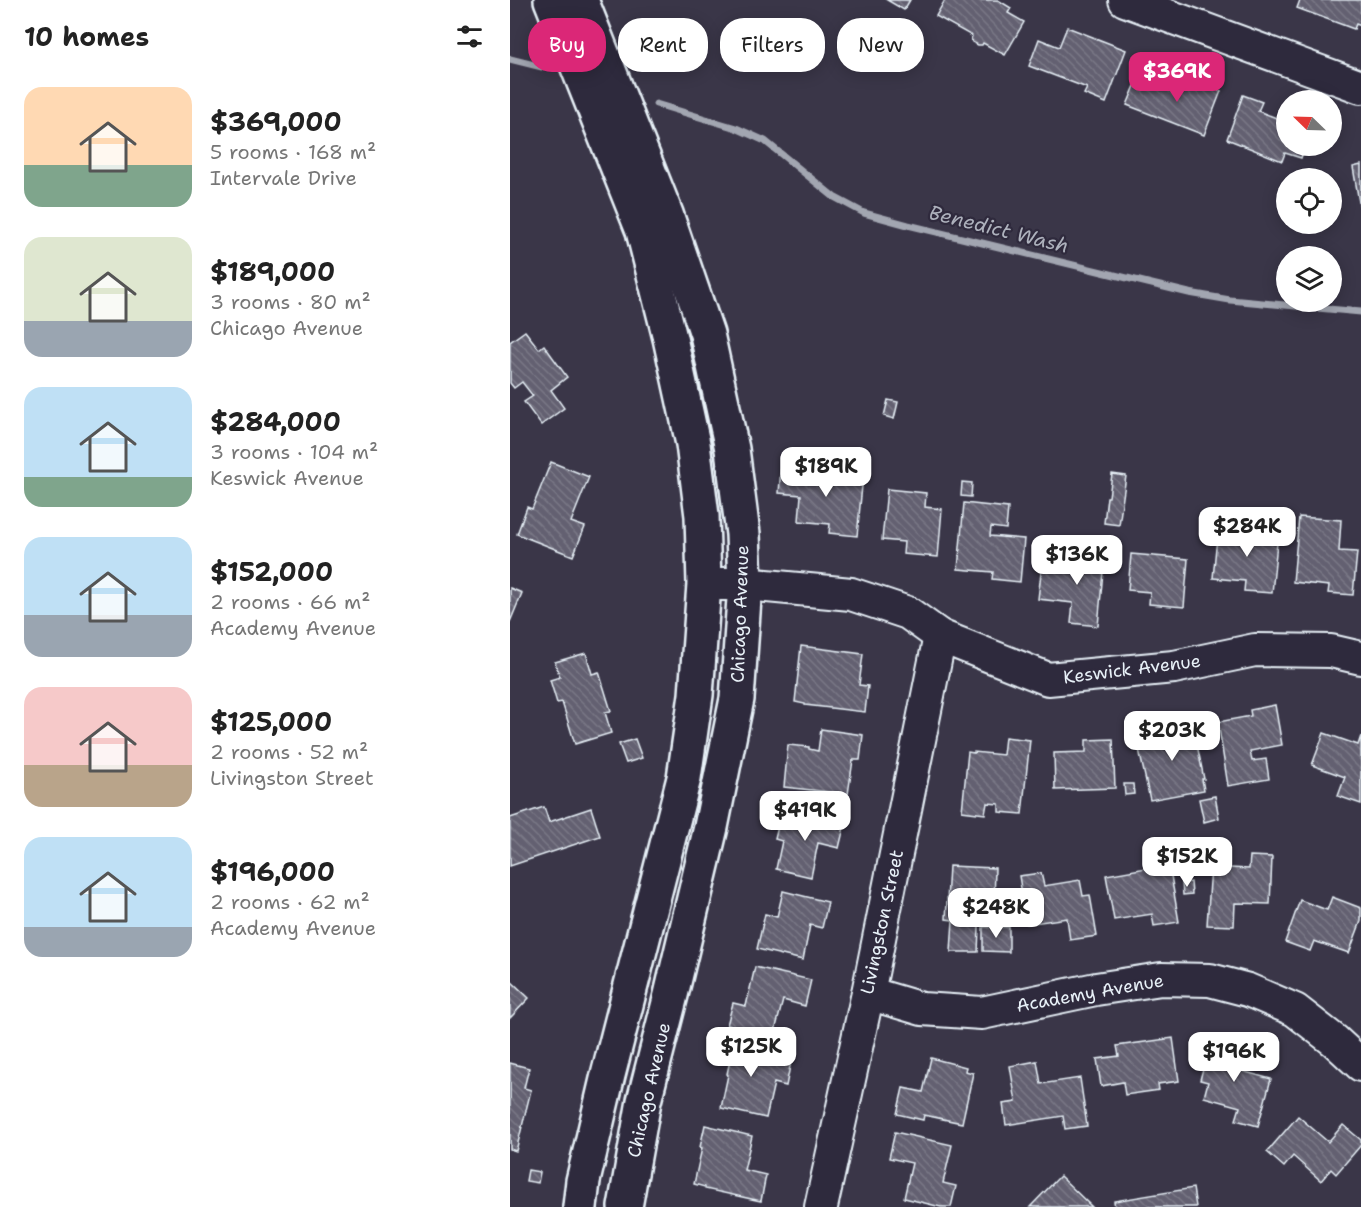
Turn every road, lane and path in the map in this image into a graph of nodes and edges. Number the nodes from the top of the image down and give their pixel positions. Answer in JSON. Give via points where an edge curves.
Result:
{"nodes":[{"id":1,"x":551,"y":0,"type":"edge"},
{"id":2,"x":581,"y":0,"type":"edge"},
{"id":3,"x":1134,"y":2,"type":"edge"},
{"id":4,"x":1361,"y":87,"type":"edge"},
{"id":5,"x":704,"y":584,"type":"junction"},
{"id":6,"x":745,"y":584,"type":"junction"},
{"id":7,"x":940,"y":636,"type":"junction"},
{"id":8,"x":1361,"y":658,"type":"edge"},
{"id":9,"x":868,"y":993,"type":"junction"},
{"id":10,"x":1361,"y":1065,"type":"edge"},
{"id":11,"x":580,"y":1207,"type":"edge"},
{"id":12,"x":625,"y":1207,"type":"edge"},
{"id":13,"x":821,"y":1207,"type":"edge"}],
"edges":[{"from":1,"to":5,"type":"main road","name":"Chicago Avenue","via":[[643,231],[693,444],[702,516]]},
{"from":2,"to":6,"type":"main road","name":"Chicago Avenue","via":[[666,214],[707,334],[732,449],[744,534]]},
{"from":3,"to":4,"type":"street"},
{"from":5,"to":6,"type":"street","name":"Keswick Avenue"},
{"from":5,"to":11,"type":"main road","name":"Chicago Avenue","via":[[696,695],[684,778],[608,1075]]},
{"from":6,"to":7,"type":"street","name":"Keswick Avenue","via":[[850,594],[908,613]]},
{"from":6,"to":12,"type":"main road","name":"Chicago Avenue","via":[[737,699],[711,827],[644,1101]]},
{"from":7,"to":8,"type":"street","name":"Keswick Avenue","via":[[1048,678],[1174,667],[1255,650],[1331,651]]},
{"from":7,"to":9,"type":"street","name":"Livingston Street"},
{"from":9,"to":10,"type":"street","name":"Academy Avenue","via":[[922,1009],[982,1013],[1161,979],[1210,980],[1248,990],[1295,1010]]},
{"from":9,"to":13,"type":"street","name":"Livingston Street"}]}
